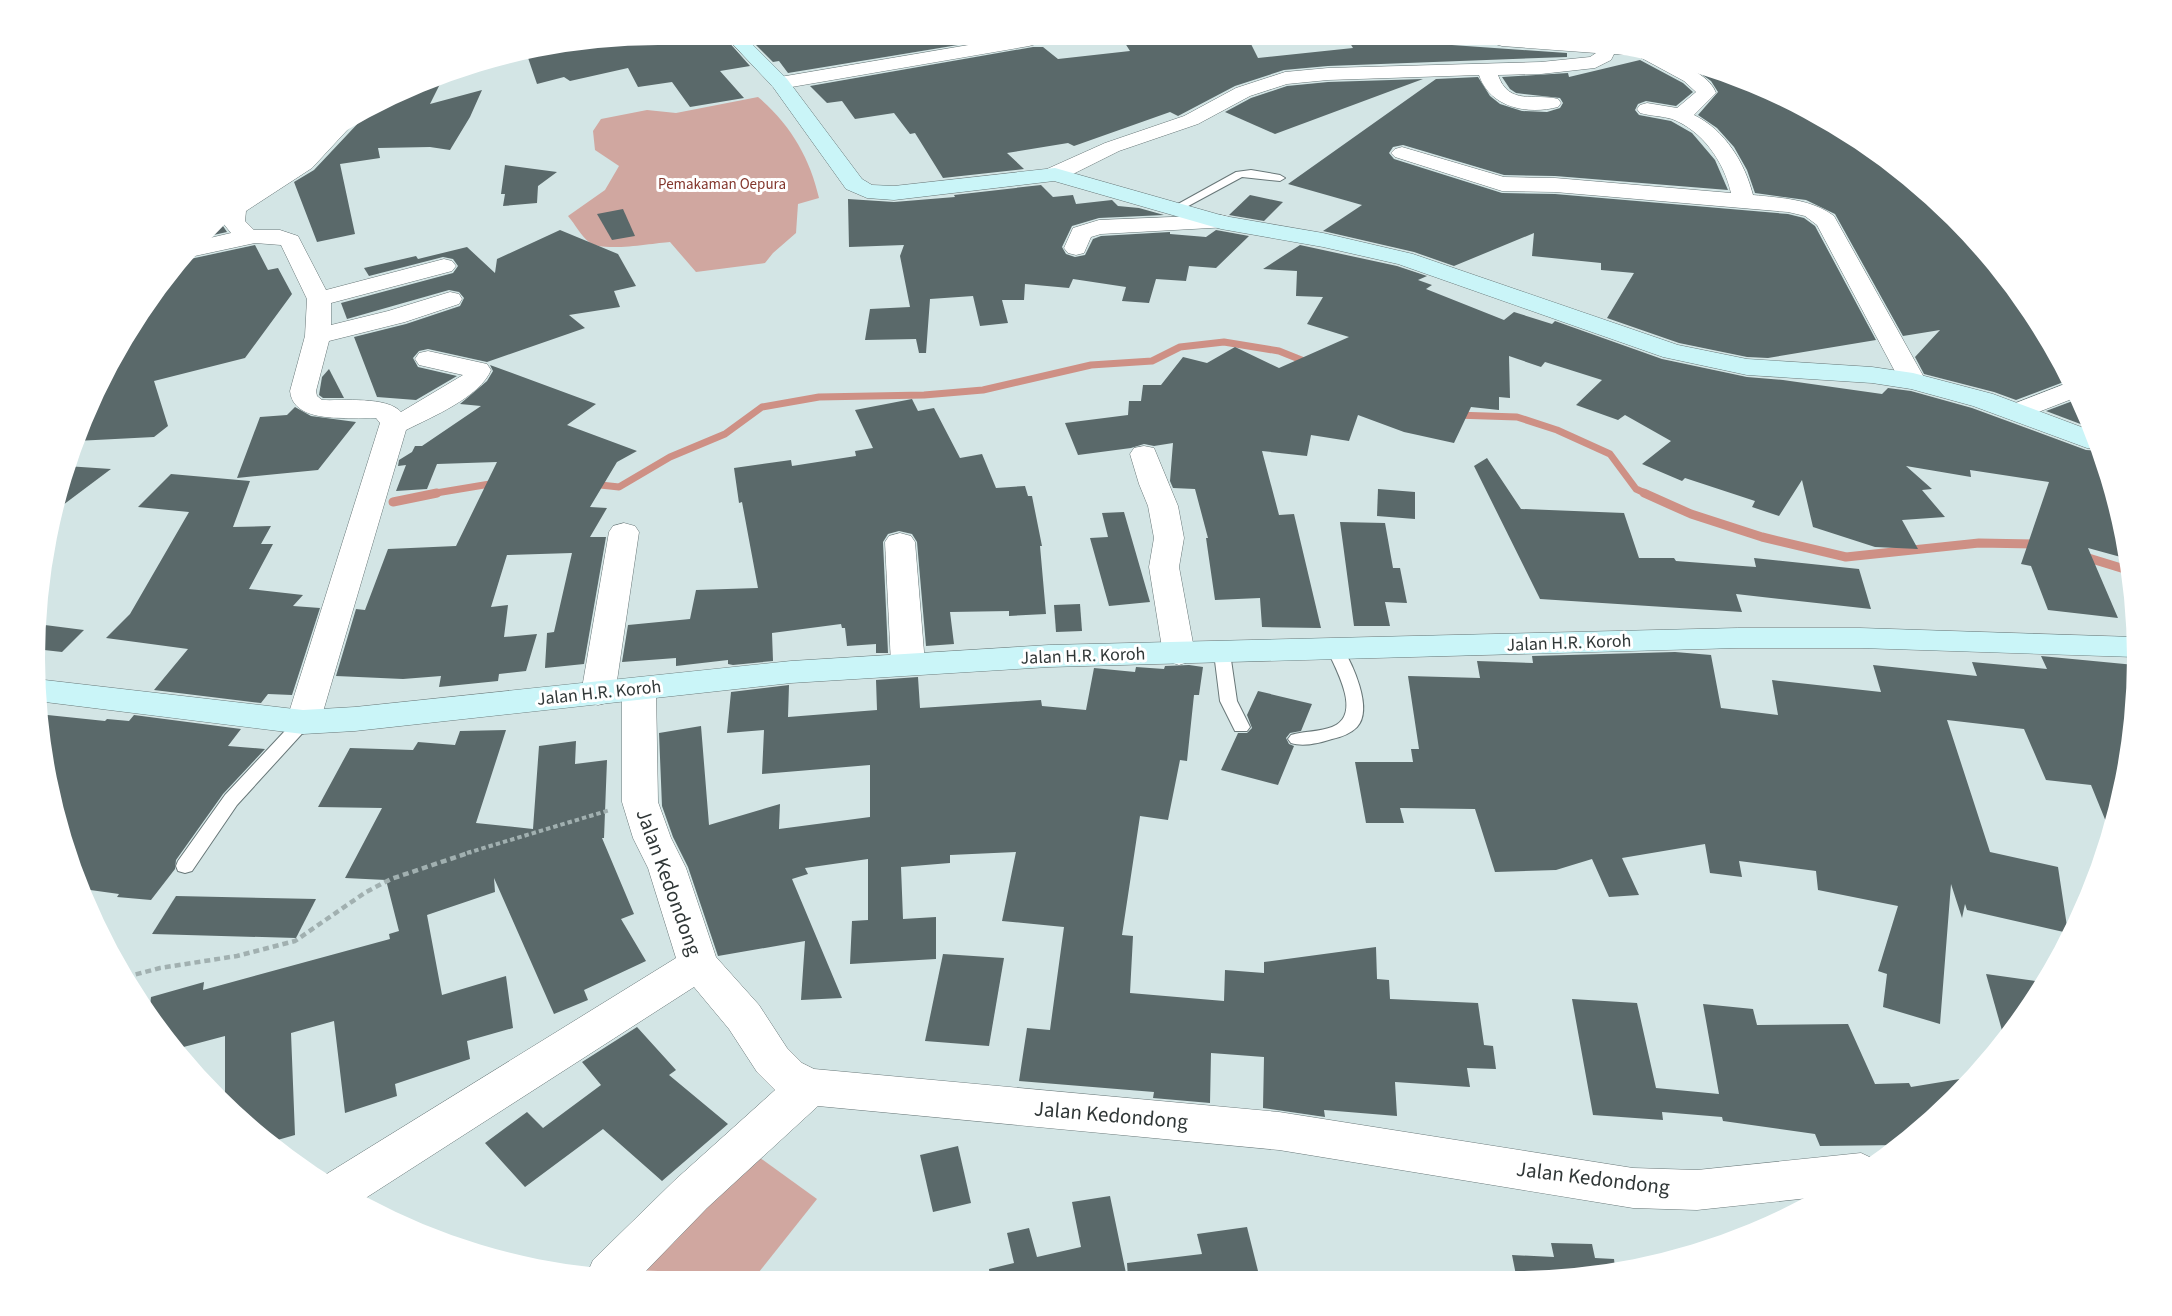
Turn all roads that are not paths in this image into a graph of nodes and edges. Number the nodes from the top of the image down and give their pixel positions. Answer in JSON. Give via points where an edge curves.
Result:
{"nodes":[{"id":1,"x":743,"y":45,"type":"edge"},
{"id":2,"x":1000,"y":45,"type":"edge"},
{"id":3,"x":1605,"y":52,"type":"edge"},
{"id":4,"x":1667,"y":65,"type":"edge"},
{"id":5,"x":1486,"y":69,"type":"junction"},
{"id":6,"x":780,"y":83,"type":"junction"},
{"id":7,"x":1551,"y":104,"type":"dead end"},
{"id":8,"x":1647,"y":110,"type":"dead end"},
{"id":9,"x":1682,"y":116,"type":"junction"},
{"id":10,"x":321,"y":145,"type":"edge"},
{"id":11,"x":1402,"y":153,"type":"dead end"},
{"id":12,"x":1055,"y":174,"type":"junction"},
{"id":13,"x":1280,"y":178,"type":"dead end"},
{"id":14,"x":263,"y":190,"type":"edge"},
{"id":15,"x":1744,"y":202,"type":"junction"},
{"id":16,"x":1175,"y":209,"type":"junction"},
{"id":17,"x":233,"y":217,"type":"edge"},
{"id":18,"x":1221,"y":222,"type":"junction"},
{"id":19,"x":249,"y":238,"type":"junction"},
{"id":20,"x":204,"y":247,"type":"edge"},
{"id":21,"x":1076,"y":248,"type":"dead end"},
{"id":22,"x":444,"y":266,"type":"dead end"},
{"id":23,"x":319,"y":299,"type":"junction"},
{"id":24,"x":450,"y":299,"type":"dead end"},
{"id":25,"x":318,"y":336,"type":"junction"},
{"id":26,"x":428,"y":359,"type":"dead end"},
{"id":27,"x":1913,"y":381,"type":"junction"},
{"id":28,"x":2066,"y":392,"type":"edge"},
{"id":29,"x":2018,"y":412,"type":"junction"},
{"id":30,"x":394,"y":426,"type":"junction"},
{"id":31,"x":2085,"y":438,"type":"edge"},
{"id":32,"x":1144,"y":454,"type":"dead end"},
{"id":33,"x":624,"y":531,"type":"dead end"},
{"id":34,"x":900,"y":542,"type":"dead end"},
{"id":35,"x":2127,"y":647,"type":"edge"},
{"id":36,"x":1335,"y":649,"type":"junction"},
{"id":37,"x":1222,"y":652,"type":"junction"},
{"id":38,"x":1179,"y":654,"type":"junction"},
{"id":39,"x":908,"y":664,"type":"junction"},
{"id":40,"x":639,"y":689,"type":"junction"},
{"id":41,"x":46,"y":691,"type":"edge"},
{"id":42,"x":598,"y":693,"type":"junction"},
{"id":43,"x":303,"y":722,"type":"junction"},
{"id":44,"x":1241,"y":727,"type":"dead end"},
{"id":45,"x":1297,"y":739,"type":"dead end"},
{"id":46,"x":185,"y":866,"type":"dead end"},
{"id":47,"x":698,"y":964,"type":"junction"},
{"id":48,"x":809,"y":1086,"type":"junction"},
{"id":49,"x":1844,"y":1175,"type":"edge"},
{"id":50,"x":346,"y":1186,"type":"edge"},
{"id":51,"x":616,"y":1270,"type":"edge"}],
"edges":[{"from":1,"to":6,"type":"street"},
{"from":2,"to":6,"type":"street"},
{"from":3,"to":5,"type":"street","via":[[1595,62]]},
{"from":4,"to":9,"type":"street","via":[[1705,89],[1706,93]]},
{"from":5,"to":7,"type":"street","via":[[1495,91],[1502,95]]},
{"from":5,"to":12,"type":"street","via":[[1285,78]]},
{"from":6,"to":12,"type":"street","via":[[854,184],[867,191],[894,193]]},
{"from":8,"to":9,"type":"street"},
{"from":9,"to":15,"type":"street","via":[[1706,131],[1720,146],[1740,181]]},
{"from":10,"to":14,"type":"street","via":[[304,163]]},
{"from":11,"to":15,"type":"street","via":[[1502,184]]},
{"from":12,"to":16,"type":"street"},
{"from":13,"to":16,"type":"lane","via":[[1240,174]]},
{"from":15,"to":27,"type":"street","via":[[1803,208],[1821,215]]},
{"from":16,"to":18,"type":"street"},
{"from":17,"to":19,"type":"street","via":[[234,223]]},
{"from":18,"to":21,"type":"street","via":[[1099,227],[1081,233]]},
{"from":18,"to":27,"type":"street","via":[[1405,259],[1587,325],[1694,358],[1748,367]]},
{"from":19,"to":20,"type":"street"},
{"from":19,"to":23,"type":"street","via":[[277,237],[290,241]]},
{"from":22,"to":23,"type":"street"},
{"from":23,"to":25,"type":"street"},
{"from":24,"to":25,"type":"street"},
{"from":25,"to":30,"type":"street","via":[[303,392],[307,403],[322,408],[380,410],[389,414]]},
{"from":26,"to":30,"type":"street","via":[[478,369],[474,379]]},
{"from":27,"to":29,"type":"street"},
{"from":28,"to":29,"type":"street"},
{"from":29,"to":31,"type":"street"},
{"from":30,"to":43,"type":"street"},
{"from":32,"to":38,"type":"street","via":[[1162,506],[1168,538],[1164,567]]},
{"from":33,"to":42,"type":"street"},
{"from":34,"to":39,"type":"street"},
{"from":35,"to":36,"type":"street","name":"Jalan H.R. Koroh","via":[[1738,638]]},
{"from":36,"to":37,"type":"street","name":"Jalan H.R. Koroh"},
{"from":36,"to":45,"type":"lane","via":[[1355,695],[1353,721],[1339,733]]},
{"from":37,"to":38,"type":"street","name":"Jalan H.R. Koroh"},
{"from":37,"to":44,"type":"lane","via":[[1227,695]]},
{"from":38,"to":39,"type":"street","name":"Jalan H.R. Koroh"},
{"from":39,"to":40,"type":"street","name":"Jalan H.R. Koroh"},
{"from":40,"to":42,"type":"street","name":"Jalan H.R. Koroh"},
{"from":40,"to":47,"type":"street","name":"Jalan Kedondong","via":[[640,802],[667,868]]},
{"from":41,"to":43,"type":"street","name":"Jalan H.R. Koroh"},
{"from":42,"to":43,"type":"street","name":"Jalan H.R. Koroh"},
{"from":43,"to":46,"type":"lane","via":[[231,800]]},
{"from":47,"to":48,"type":"street","name":"Jalan Kedondong","via":[[744,1017],[772,1060],[787,1076]]},
{"from":47,"to":50,"type":"street"},
{"from":48,"to":49,"type":"street","name":"Jalan Kedondong","via":[[1279,1131],[1633,1188],[1697,1190]]},
{"from":48,"to":51,"type":"street","via":[[691,1194]]}]}
